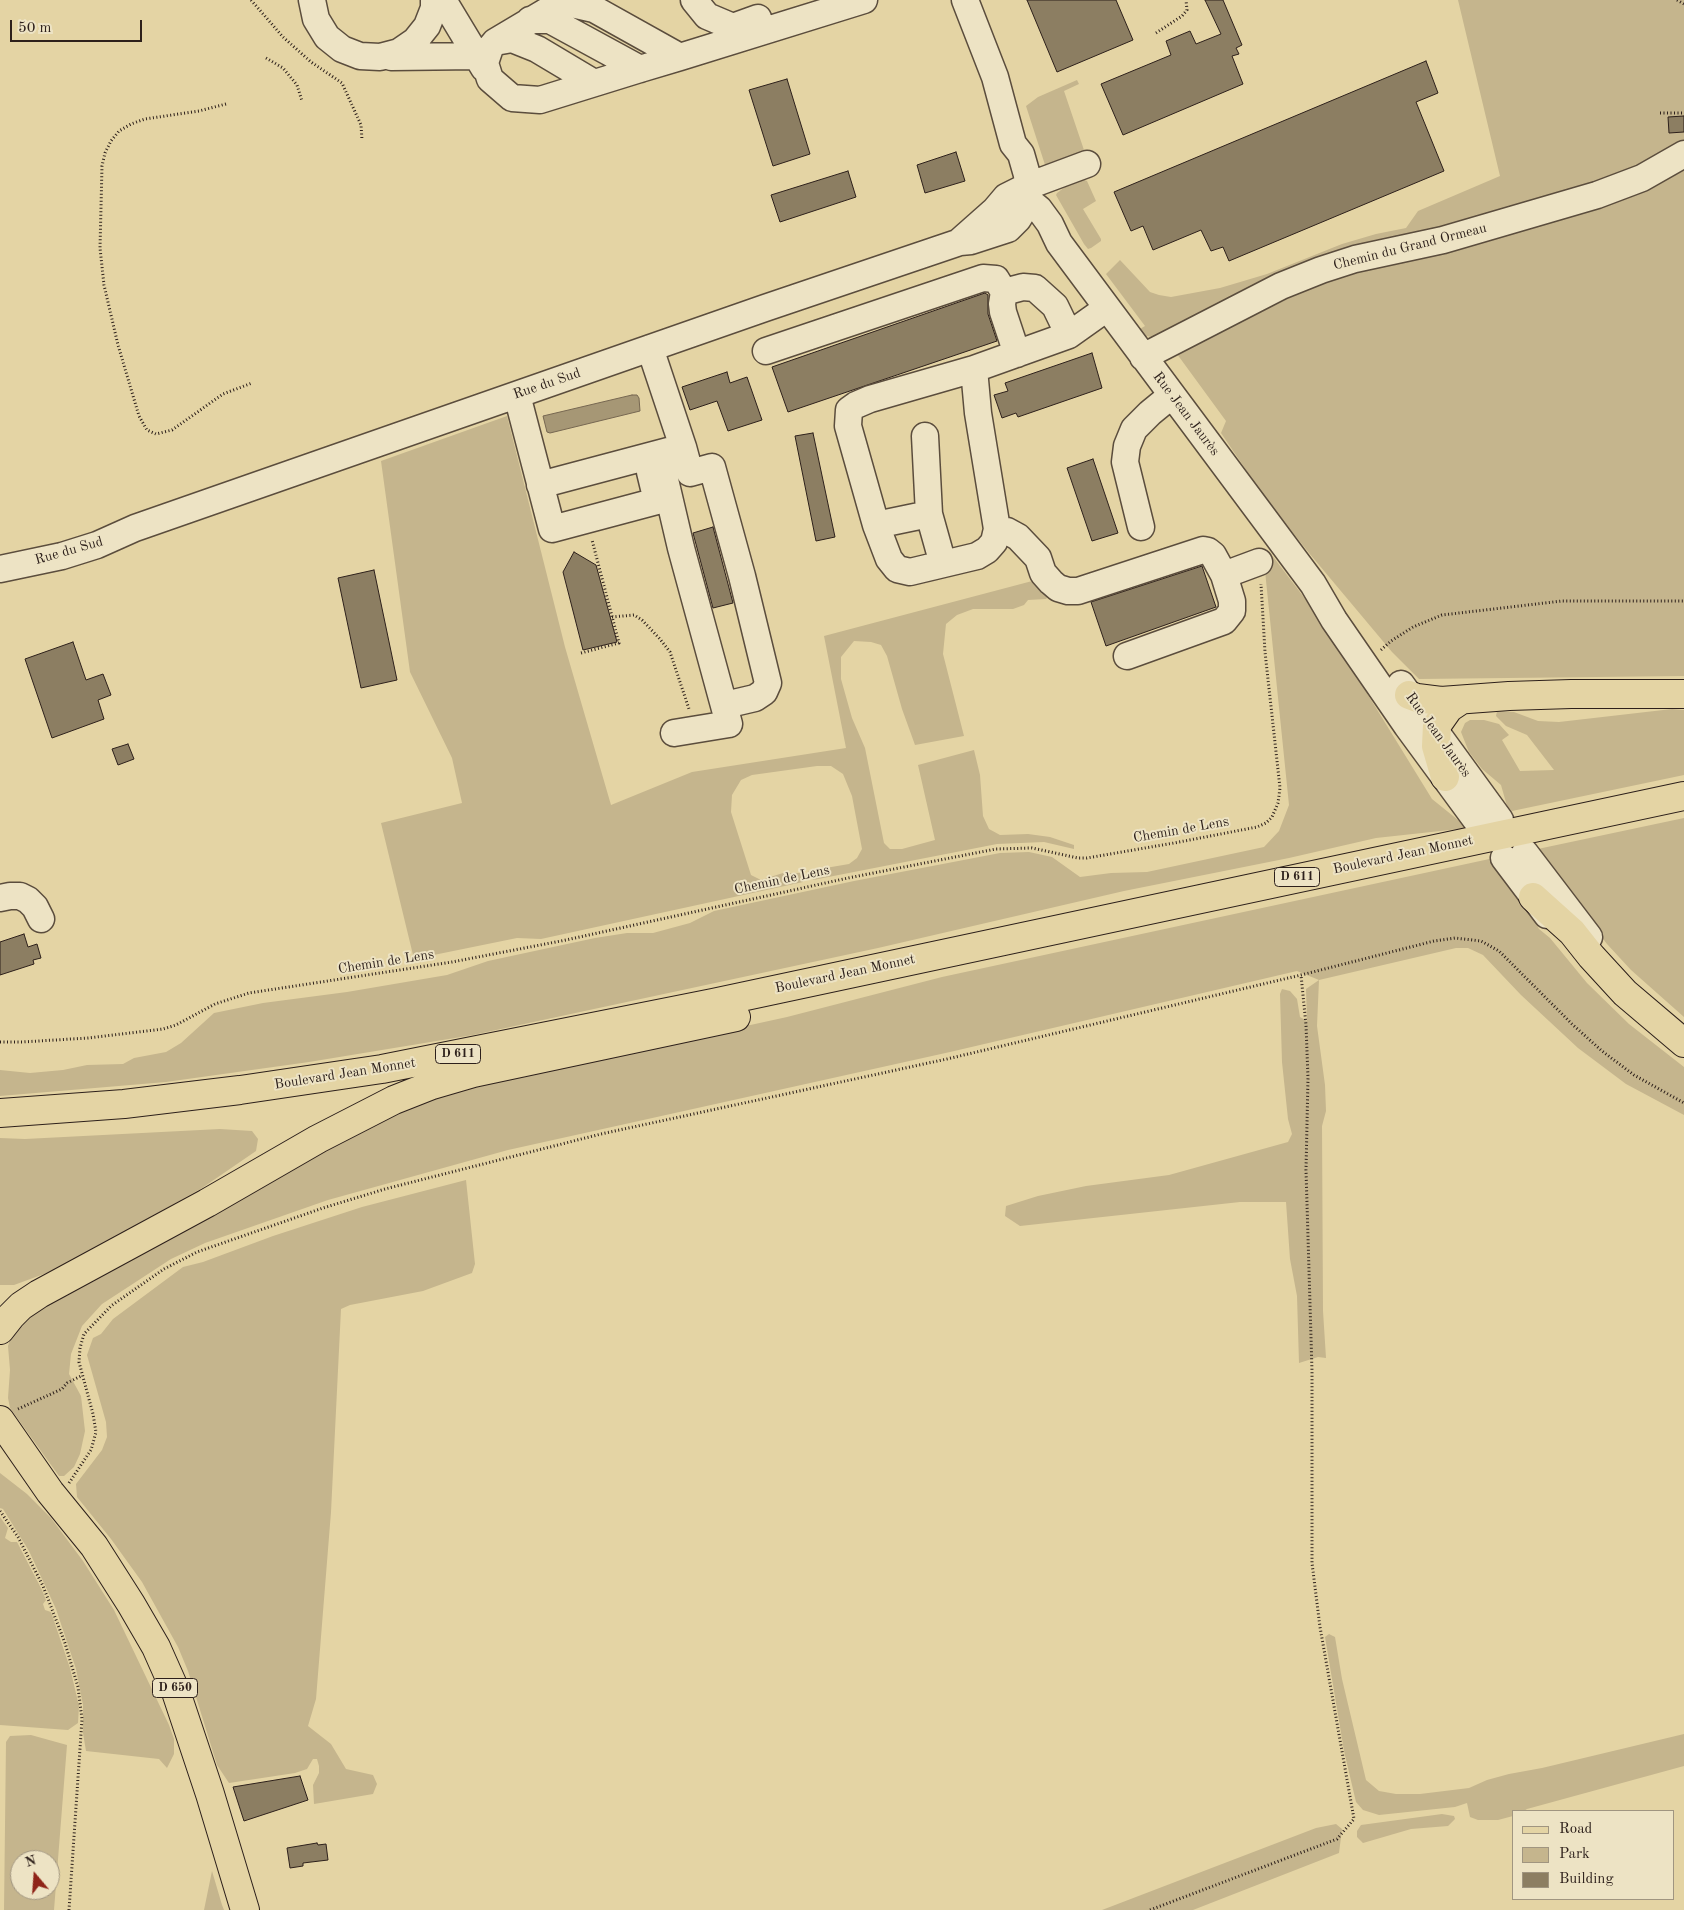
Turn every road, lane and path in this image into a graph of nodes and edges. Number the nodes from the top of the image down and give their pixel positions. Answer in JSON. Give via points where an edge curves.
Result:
{"nodes":[{"id":1,"x":251,"y":0,"type":"edge"},
{"id":2,"x":312,"y":0,"type":"edge"},
{"id":3,"x":434,"y":0,"type":"edge"},
{"id":4,"x":443,"y":0,"type":"edge"},
{"id":5,"x":864,"y":0,"type":"edge"},
{"id":6,"x":965,"y":0,"type":"edge"},
{"id":7,"x":1186,"y":0,"type":"edge"},
{"id":8,"x":1677,"y":0,"type":"edge"},
{"id":9,"x":705,"y":3,"type":"edge"},
{"id":10,"x":799,"y":4,"type":"dead end"},
{"id":11,"x":1684,"y":4,"type":"edge"},
{"id":12,"x":513,"y":31,"type":"junction"},
{"id":13,"x":1156,"y":33,"type":"dead end"},
{"id":14,"x":266,"y":58,"type":"dead end"},
{"id":15,"x":380,"y":58,"type":"junction"},
{"id":16,"x":661,"y":62,"type":"junction"},
{"id":17,"x":602,"y":81,"type":"junction"},
{"id":18,"x":302,"y":101,"type":"dead end"},
{"id":19,"x":226,"y":104,"type":"dead end"},
{"id":20,"x":1660,"y":113,"type":"dead end"},
{"id":21,"x":1684,"y":113,"type":"edge"},
{"id":22,"x":362,"y":140,"type":"dead end"},
{"id":23,"x":1684,"y":154,"type":"edge"},
{"id":24,"x":1087,"y":164,"type":"dead end"},
{"id":25,"x":1019,"y":210,"type":"junction"},
{"id":26,"x":1004,"y":292,"type":"junction"},
{"id":27,"x":1107,"y":308,"type":"junction"},
{"id":28,"x":1069,"y":335,"type":"junction"},
{"id":29,"x":650,"y":348,"type":"junction"},
{"id":30,"x":766,"y":351,"type":"dead end"},
{"id":31,"x":1017,"y":354,"type":"junction"},
{"id":32,"x":1144,"y":357,"type":"junction"},
{"id":33,"x":974,"y":369,"type":"junction"},
{"id":34,"x":252,"y":383,"type":"dead end"},
{"id":35,"x":517,"y":395,"type":"junction"},
{"id":36,"x":1172,"y":395,"type":"junction"},
{"id":37,"x":925,"y":436,"type":"dead end"},
{"id":38,"x":663,"y":453,"type":"junction"},
{"id":39,"x":540,"y":485,"type":"junction"},
{"id":40,"x":929,"y":514,"type":"junction"},
{"id":41,"x":587,"y":520,"type":"junction"},
{"id":42,"x":876,"y":525,"type":"junction"},
{"id":43,"x":1140,"y":527,"type":"dead end"},
{"id":44,"x":135,"y":528,"type":"junction"},
{"id":45,"x":997,"y":529,"type":"junction"},
{"id":46,"x":0,"y":558,"type":"edge"},
{"id":47,"x":1260,"y":562,"type":"joint"},
{"id":48,"x":943,"y":564,"type":"junction"},
{"id":49,"x":0,"y":569,"type":"edge"},
{"id":50,"x":1224,"y":575,"type":"junction"},
{"id":51,"x":1313,"y":584,"type":"junction"},
{"id":52,"x":1684,"y":601,"type":"edge"},
{"id":53,"x":612,"y":617,"type":"junction"},
{"id":54,"x":581,"y":653,"type":"dead end"},
{"id":55,"x":1377,"y":654,"type":"junction"},
{"id":56,"x":1127,"y":656,"type":"dead end"},
{"id":57,"x":1684,"y":694,"type":"edge"},
{"id":58,"x":1409,"y":695,"type":"junction"},
{"id":59,"x":1461,"y":700,"type":"junction"},
{"id":60,"x":725,"y":705,"type":"junction"},
{"id":61,"x":684,"y":731,"type":"joint"},
{"id":62,"x":1435,"y":732,"type":"junction"},
{"id":63,"x":1444,"y":777,"type":"junction"},
{"id":64,"x":1684,"y":796,"type":"edge"},
{"id":65,"x":1684,"y":808,"type":"edge"},
{"id":66,"x":1533,"y":897,"type":"junction"},
{"id":67,"x":0,"y":898,"type":"edge"},
{"id":68,"x":41,"y":919,"type":"dead end"},
{"id":69,"x":913,"y":972,"type":"junction"},
{"id":70,"x":1301,"y":975,"type":"junction"},
{"id":71,"x":1684,"y":1030,"type":"edge"},
{"id":72,"x":0,"y":1042,"type":"edge"},
{"id":73,"x":1684,"y":1043,"type":"edge"},
{"id":74,"x":1684,"y":1053,"type":"edge"},
{"id":75,"x":1684,"y":1103,"type":"edge"},
{"id":76,"x":0,"y":1113,"type":"edge"},
{"id":77,"x":0,"y":1125,"type":"edge"},
{"id":78,"x":0,"y":1330,"type":"edge"},
{"id":79,"x":81,"y":1376,"type":"junction"},
{"id":80,"x":7,"y":1416,"type":"edge"},
{"id":81,"x":0,"y":1456,"type":"edge"},
{"id":82,"x":53,"y":1496,"type":"junction"},
{"id":83,"x":0,"y":1511,"type":"edge"},
{"id":84,"x":69,"y":1910,"type":"edge"},
{"id":85,"x":245,"y":1910,"type":"edge"},
{"id":86,"x":1150,"y":1910,"type":"edge"}],
"edges":[{"from":1,"to":22,"type":"path","via":[[283,37],[342,83],[361,125]]},
{"from":2,"to":15,"type":"street","via":[[316,19],[327,37],[342,49],[360,56]]},
{"from":3,"to":15,"type":"street","via":[[427,26],[415,42]]},
{"from":4,"to":12,"type":"street"},
{"from":5,"to":16,"type":"street"},
{"from":6,"to":25,"type":"street","via":[[995,77],[1014,144],[1025,164]]},
{"from":7,"to":13,"type":"path","via":[[1187,10],[1182,16]]},
{"from":8,"to":11,"type":"path"},
{"from":9,"to":10,"type":"street","via":[[707,16],[733,27]]},
{"from":12,"to":15,"type":"street"},
{"from":12,"to":16,"type":"street","via":[[550,20]]},
{"from":12,"to":16,"type":"street","via":[[558,5],[572,4],[594,9]]},
{"from":12,"to":17,"type":"street","via":[[530,32]]},
{"from":12,"to":17,"type":"street","via":[[490,48],[485,63],[490,79],[512,98],[540,100]]},
{"from":14,"to":18,"type":"path","via":[[283,68],[297,85]]},
{"from":16,"to":17,"type":"street"},
{"from":19,"to":34,"type":"path","via":[[145,119],[119,131],[105,153],[102,166],[100,248],[104,285],[118,345],[139,416],[147,430],[156,434],[172,430],[223,394]]},
{"from":20,"to":21,"type":"path"},
{"from":23,"to":32,"type":"street","name":"Chemin du Grand Ormeau","via":[[1642,178],[1597,195],[1459,236],[1355,259],[1321,270],[1282,286]]},
{"from":24,"to":25,"type":"street","name":"Rue du Sud"},
{"from":25,"to":27,"type":"street","name":"Rue Jean Jaurès","via":[[1039,209],[1059,243]]},
{"from":25,"to":29,"type":"street","name":"Rue du Sud","via":[[971,241],[960,242]]},
{"from":26,"to":28,"type":"street","via":[[1023,287],[1035,288],[1055,306]]},
{"from":26,"to":30,"type":"street","via":[[996,279],[984,278]]},
{"from":26,"to":31,"type":"street","via":[[1003,312]]},
{"from":27,"to":28,"type":"street"},
{"from":27,"to":32,"type":"street","name":"Rue Jean Jaurès"},
{"from":28,"to":31,"type":"street"},
{"from":29,"to":35,"type":"street","name":"Rue du Sud"},
{"from":29,"to":38,"type":"street"},
{"from":31,"to":33,"type":"street"},
{"from":32,"to":36,"type":"street","name":"Rue Jean Jaurès"},
{"from":33,"to":42,"type":"street","via":[[870,399],[849,410],[848,426]]},
{"from":33,"to":45,"type":"street"},
{"from":35,"to":39,"type":"street"},
{"from":35,"to":44,"type":"street","name":"Rue du Sud"},
{"from":36,"to":43,"type":"street","via":[[1134,429],[1127,446],[1125,462]]},
{"from":36,"to":51,"type":"street","name":"Rue Jean Jaurès"},
{"from":37,"to":40,"type":"street"},
{"from":38,"to":39,"type":"street"},
{"from":38,"to":41,"type":"street","via":[[657,501]]},
{"from":38,"to":60,"type":"street","via":[[681,548]]},
{"from":38,"to":60,"type":"street","via":[[690,473],[712,467],[742,576],[768,683],[764,692],[755,698]]},
{"from":39,"to":41,"type":"street","via":[[552,529]]},
{"from":40,"to":42,"type":"street"},
{"from":40,"to":48,"type":"street"},
{"from":41,"to":53,"type":"path"},
{"from":42,"to":48,"type":"street","via":[[889,559],[897,569],[910,572]]},
{"from":44,"to":46,"type":"street","name":"Rue du Sud"},
{"from":44,"to":49,"type":"street","name":"Rue du Sud","via":[[62,556]]},
{"from":45,"to":48,"type":"street","via":[[994,542],[987,550],[977,556]]},
{"from":45,"to":50,"type":"street","via":[[1018,537],[1038,558],[1043,573],[1051,582],[1068,591],[1078,591],[1203,550],[1213,555]]},
{"from":47,"to":50,"type":"street"},
{"from":47,"to":72,"type":"path","name":"Chemin de Lens","via":[[1280,788],[1272,817],[1257,827],[1087,858],[1032,848],[996,849],[452,962],[249,993],[215,1004],[163,1029],[88,1038]]},
{"from":50,"to":56,"type":"street","via":[[1232,611],[1224,621]]},
{"from":51,"to":55,"type":"street","name":"Rue Jean Jaurès"},
{"from":51,"to":63,"type":"street","name":"Rue Jean Jaurès","via":[[1334,620]]},
{"from":52,"to":55,"type":"path","via":[[1562,601],[1442,615],[1413,627]]},
{"from":53,"to":54,"type":"path","via":[[619,643]]},
{"from":53,"to":61,"type":"path","via":[[634,615],[670,652]]},
{"from":55,"to":58,"type":"street","name":"Rue Jean Jaurès"},
{"from":57,"to":59,"type":"main road","via":[[1571,694]]},
{"from":58,"to":59,"type":"main road","via":[[1441,701]]},
{"from":58,"to":62,"type":"street","name":"Rue Jean Jaurès"},
{"from":59,"to":62,"type":"main road","via":[[1440,718]]},
{"from":60,"to":61,"type":"street","via":[[730,724]]},
{"from":62,"to":63,"type":"main road"},
{"from":62,"to":63,"type":"street","name":"Rue Jean Jaurès","via":[[1489,822]]},
{"from":64,"to":76,"type":"main road","name":"Boulevard Jean Monnet","number":"D 611","via":[[713,1003],[382,1069],[124,1104]]},
{"from":65,"to":69,"type":"main road","name":"Boulevard Jean Monnet","number":"D 611"},
{"from":66,"to":71,"type":"street","via":[[1515,855],[1559,899],[1616,970]]},
{"from":66,"to":73,"type":"main road","via":[[1572,932],[1625,993]]},
{"from":66,"to":74,"type":"street","via":[[1627,1008]]},
{"from":67,"to":68,"type":"street","via":[[20,896],[28,900]]},
{"from":69,"to":77,"type":"main road","name":"Boulevard Jean Monnet","number":"D 611","via":[[374,1081],[182,1109]]},
{"from":69,"to":78,"type":"main road","via":[[787,1006],[473,1073],[409,1094],[318,1138],[207,1203],[39,1294],[10,1316]]},
{"from":70,"to":75,"type":"path","via":[[1434,941],[1455,938],[1481,942],[1499,951],[1602,1051],[1634,1075]]},
{"from":70,"to":79,"type":"path","via":[[947,1059],[601,1134],[323,1208],[197,1252],[134,1289],[111,1306],[84,1334],[79,1362]]},
{"from":70,"to":86,"type":"path","via":[[1308,1078],[1306,1170],[1312,1371],[1312,1563],[1354,1819],[1337,1838]]},
{"from":79,"to":80,"type":"path"},
{"from":79,"to":82,"type":"path","via":[[96,1432],[75,1476]]},
{"from":80,"to":82,"type":"main road","number":"D 650"},
{"from":81,"to":82,"type":"main road","number":"D 650"},
{"from":82,"to":85,"type":"main road","number":"D 650","via":[[94,1546],[156,1647],[176,1692]]},
{"from":83,"to":84,"type":"path","via":[[18,1537],[43,1586],[66,1643],[78,1687],[82,1719]]}]}
